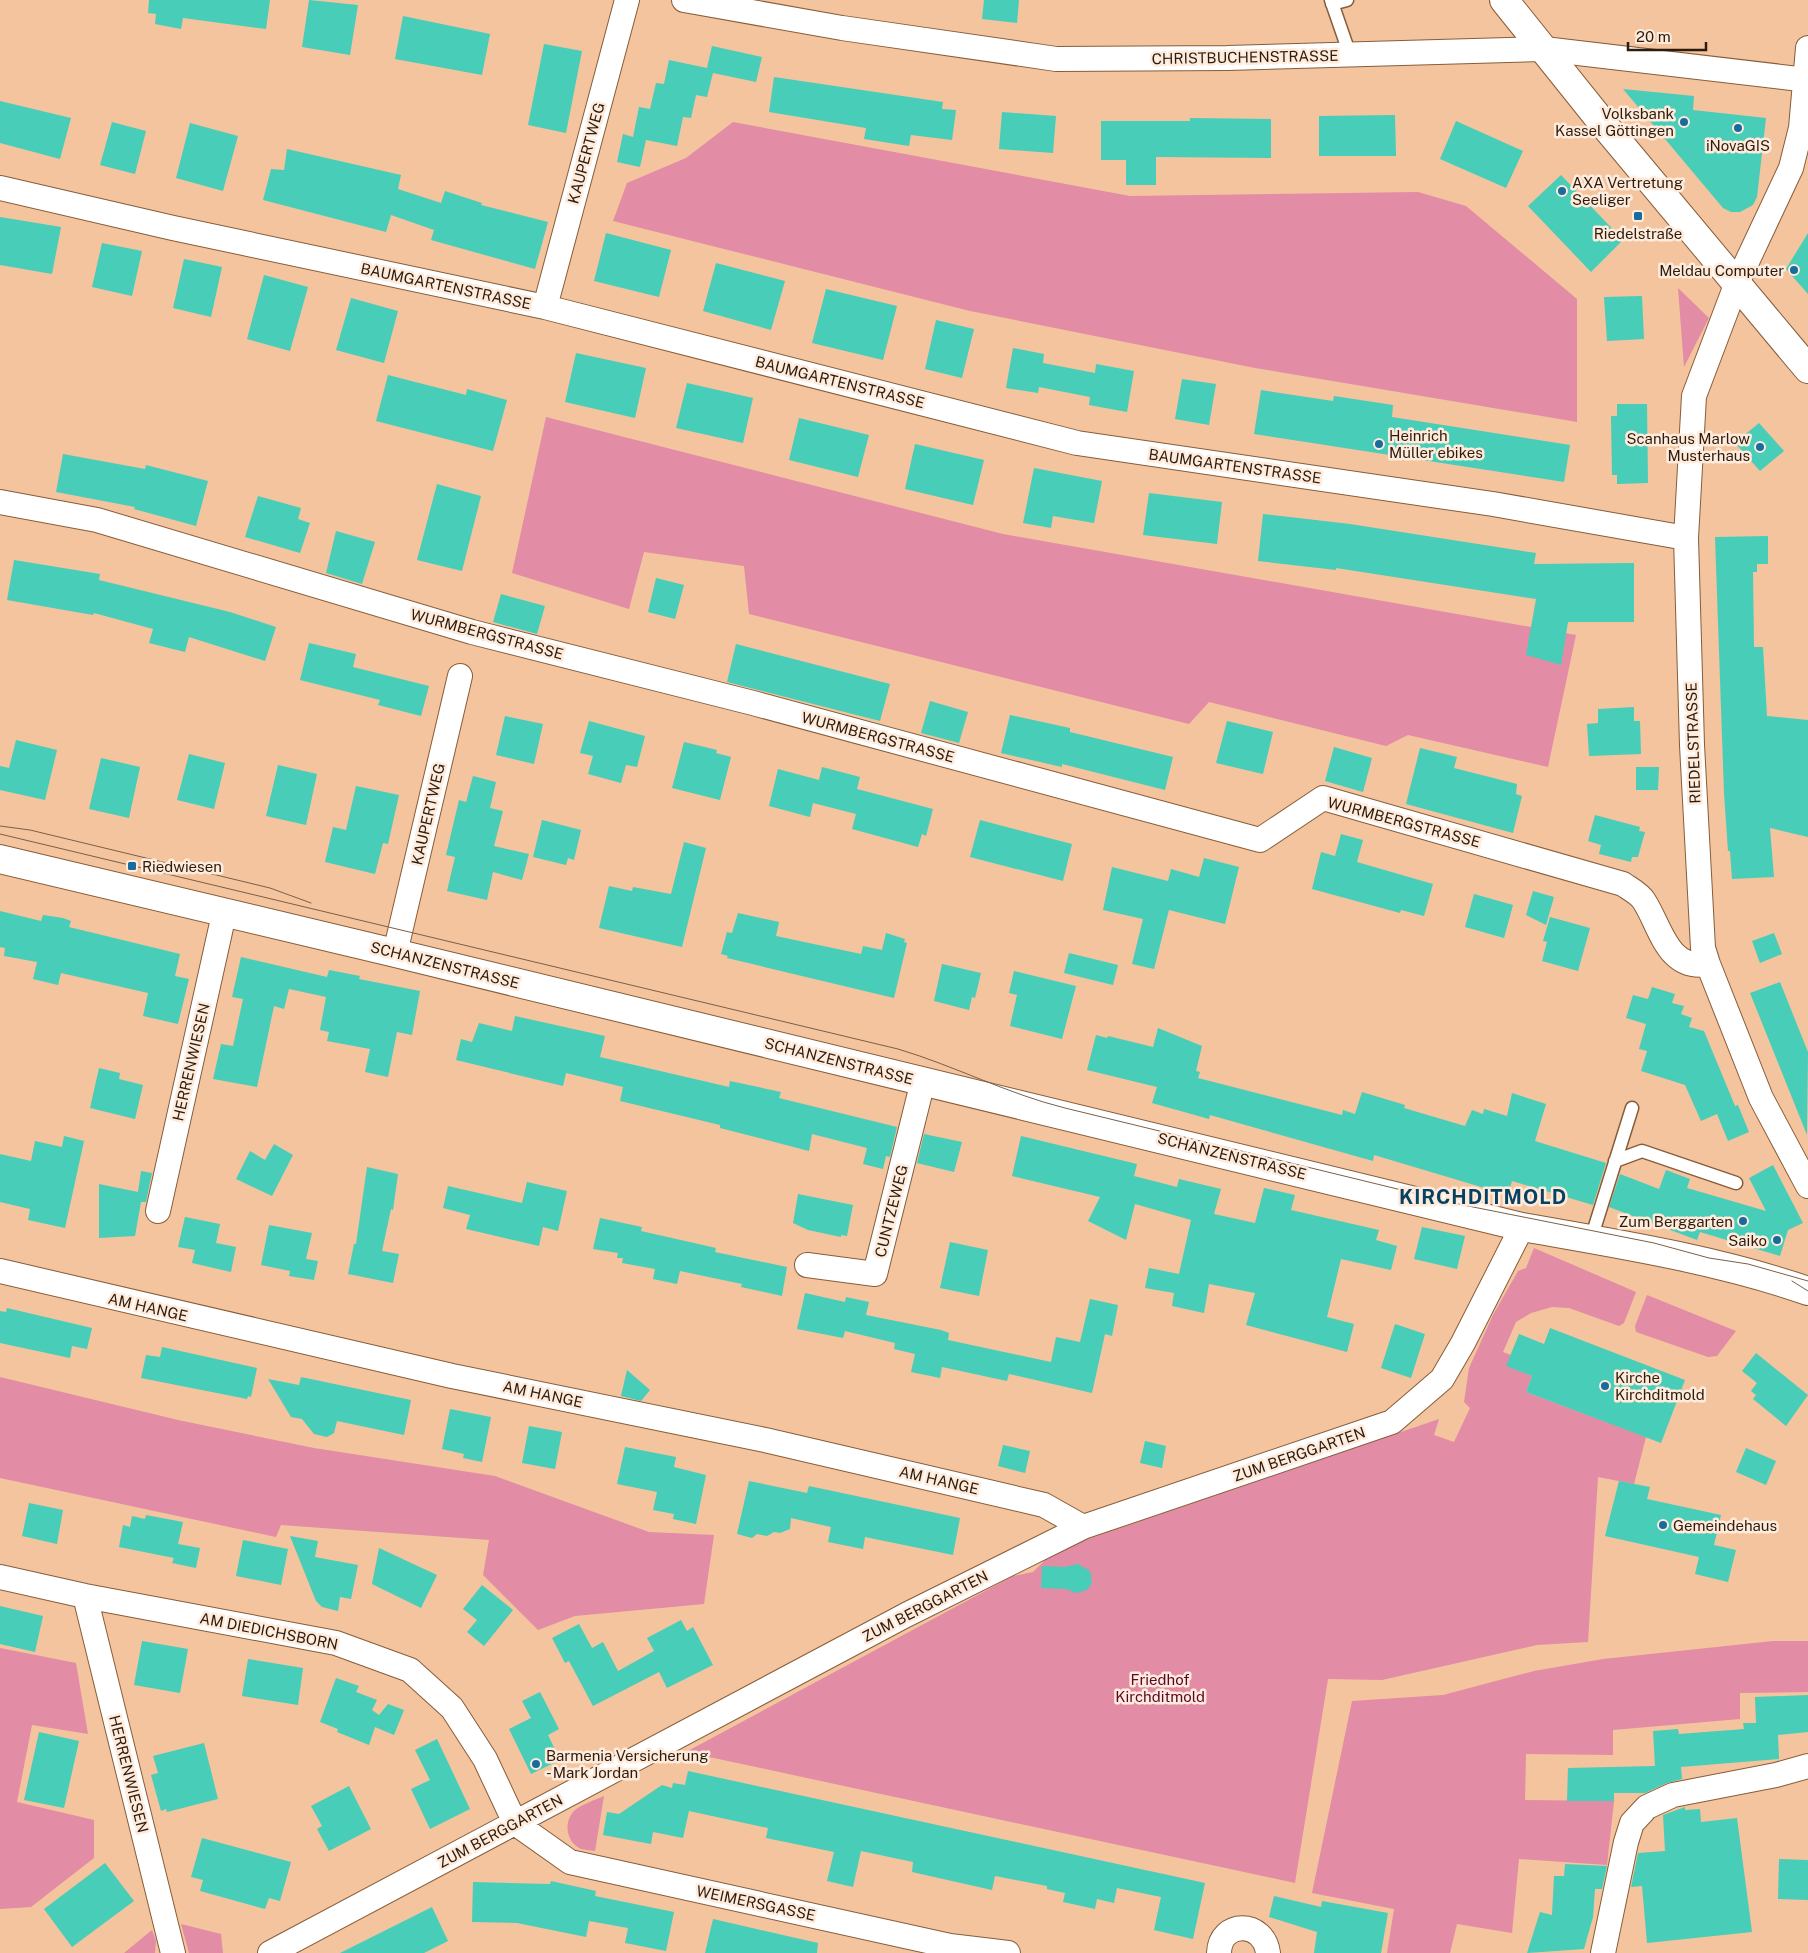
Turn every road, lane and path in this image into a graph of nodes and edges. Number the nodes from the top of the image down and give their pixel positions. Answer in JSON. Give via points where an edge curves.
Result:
{"nodes":[{"id":1,"x":626,"y":0,"type":"edge"},
{"id":2,"x":684,"y":0,"type":"edge"},
{"id":3,"x":1347,"y":0,"type":"edge"},
{"id":4,"x":1504,"y":0,"type":"edge"},
{"id":5,"x":1331,"y":2,"type":"edge"},
{"id":6,"x":1808,"y":48,"type":"edge"},
{"id":7,"x":1544,"y":49,"type":"junction"},
{"id":8,"x":1350,"y":55,"type":"junction"},
{"id":9,"x":1806,"y":80,"type":"edge"},
{"id":10,"x":0,"y":188,"type":"edge"},
{"id":11,"x":1736,"y":285,"type":"junction"},
{"id":12,"x":545,"y":306,"type":"junction"},
{"id":13,"x":1808,"y":369,"type":"edge"},
{"id":14,"x":0,"y":502,"type":"edge"},
{"id":15,"x":1686,"y":538,"type":"junction"},
{"id":16,"x":460,"y":676,"type":"dead end"},
{"id":17,"x":0,"y":860,"type":"edge"},
{"id":18,"x":224,"y":914,"type":"junction"},
{"id":19,"x":395,"y":953,"type":"junction"},
{"id":20,"x":1708,"y":964,"type":"junction"},
{"id":21,"x":923,"y":1081,"type":"junction"},
{"id":22,"x":1632,"y":1108,"type":"dead end"},
{"id":23,"x":1615,"y":1160,"type":"junction"},
{"id":24,"x":1736,"y":1183,"type":"dead end"},
{"id":25,"x":1808,"y":1186,"type":"edge"},
{"id":26,"x":158,"y":1211,"type":"dead end"},
{"id":27,"x":1522,"y":1227,"type":"junction"},
{"id":28,"x":1591,"y":1240,"type":"junction"},
{"id":29,"x":807,"y":1265,"type":"dead end"},
{"id":30,"x":0,"y":1271,"type":"edge"},
{"id":31,"x":1808,"y":1291,"type":"edge"},
{"id":32,"x":1083,"y":1527,"type":"junction"},
{"id":33,"x":0,"y":1577,"type":"edge"},
{"id":34,"x":85,"y":1596,"type":"junction"},
{"id":35,"x":1808,"y":1766,"type":"edge"},
{"id":36,"x":515,"y":1823,"type":"junction"},
{"id":37,"x":173,"y":1953,"type":"edge"},
{"id":38,"x":270,"y":1953,"type":"edge"},
{"id":39,"x":1008,"y":1953,"type":"edge"},
{"id":40,"x":1219,"y":1953,"type":"edge"},
{"id":41,"x":1268,"y":1953,"type":"edge"},
{"id":42,"x":1603,"y":1953,"type":"edge"}],
"edges":[{"from":1,"to":12,"type":"street","name":"KAUPERTWEG"},
{"from":2,"to":8,"type":"street","name":"CHRISTBUCHENSTRASSE","via":[[842,28],[1056,59]]},
{"from":3,"to":5,"type":"lane"},
{"from":4,"to":7,"type":"street"},
{"from":5,"to":8,"type":"lane"},
{"from":6,"to":9,"type":"street","name":"RIEDELSTRASSE"},
{"from":7,"to":8,"type":"street","name":"CHRISTBUCHENSTRASSE"},
{"from":7,"to":9,"type":"street","name":"CHRISTBUCHENSTRASSE"},
{"from":7,"to":11,"type":"street"},
{"from":9,"to":11,"type":"street","name":"RIEDELSTRASSE","via":[[1801,128],[1791,168]]},
{"from":10,"to":12,"type":"street","name":"BAUMGARTENSTRASSE"},
{"from":11,"to":13,"type":"street"},
{"from":11,"to":15,"type":"street","name":"RIEDELSTRASSE","via":[[1694,396]]},
{"from":12,"to":15,"type":"street","name":"BAUMGARTENSTRASSE","via":[[1077,443],[1493,504]]},
{"from":14,"to":20,"type":"street","name":"WURMBERGSTRASSE","via":[[97,520],[472,632],[753,703],[1260,840],[1323,798],[1623,884],[1644,900],[1658,931],[1679,959],[1695,966]]},
{"from":15,"to":20,"type":"street","name":"RIEDELSTRASSE","via":[[1692,745],[1703,948]]},
{"from":16,"to":19,"type":"street","name":"KAUPERTWEG"},
{"from":17,"to":18,"type":"street","name":"SCHANZENSTRASSE"},
{"from":18,"to":19,"type":"street","name":"SCHANZENSTRASSE"},
{"from":18,"to":26,"type":"street","name":"HERRENWIESEN"},
{"from":19,"to":21,"type":"street","name":"SCHANZENSTRASSE"},
{"from":20,"to":25,"type":"street","name":"RIEDELSTRASSE","via":[[1761,1098]]},
{"from":21,"to":27,"type":"street","name":"SCHANZENSTRASSE"},
{"from":21,"to":29,"type":"street","name":"CUNTZEWEG","via":[[875,1274]]},
{"from":22,"to":23,"type":"lane"},
{"from":23,"to":24,"type":"lane","via":[[1642,1151]]},
{"from":23,"to":28,"type":"lane"},
{"from":27,"to":28,"type":"street","name":"SCHANZENSTRASSE"},
{"from":27,"to":32,"type":"street","name":"ZUM BERGGARTEN","via":[[1442,1379],[1392,1422]]},
{"from":28,"to":31,"type":"street","name":"SCHANZENSTRASSE","via":[[1678,1256]]},
{"from":30,"to":32,"type":"street","name":"AM HANGE","via":[[434,1372],[765,1440],[1030,1501],[1044,1505]]},
{"from":32,"to":36,"type":"street","name":"ZUM BERGGARTEN","via":[[906,1615]]},
{"from":33,"to":34,"type":"street","name":"AM DIEDICHSBORN"},
{"from":34,"to":36,"type":"street","name":"AM DIEDICHSBORN","via":[[336,1643],[410,1670],[452,1708],[485,1759]]},
{"from":34,"to":37,"type":"street","name":"HERRENWIESEN"},
{"from":35,"to":42,"type":"street","via":[[1673,1795],[1647,1807],[1632,1823],[1626,1842]]},
{"from":36,"to":38,"type":"street","name":"ZUM BERGGARTEN"},
{"from":36,"to":39,"type":"street","name":"WEIMERSGASSE","via":[[570,1862],[950,1946]]},
{"from":40,"to":41,"type":"street","via":[[1226,1935],[1242,1928],[1258,1933]]}]}
